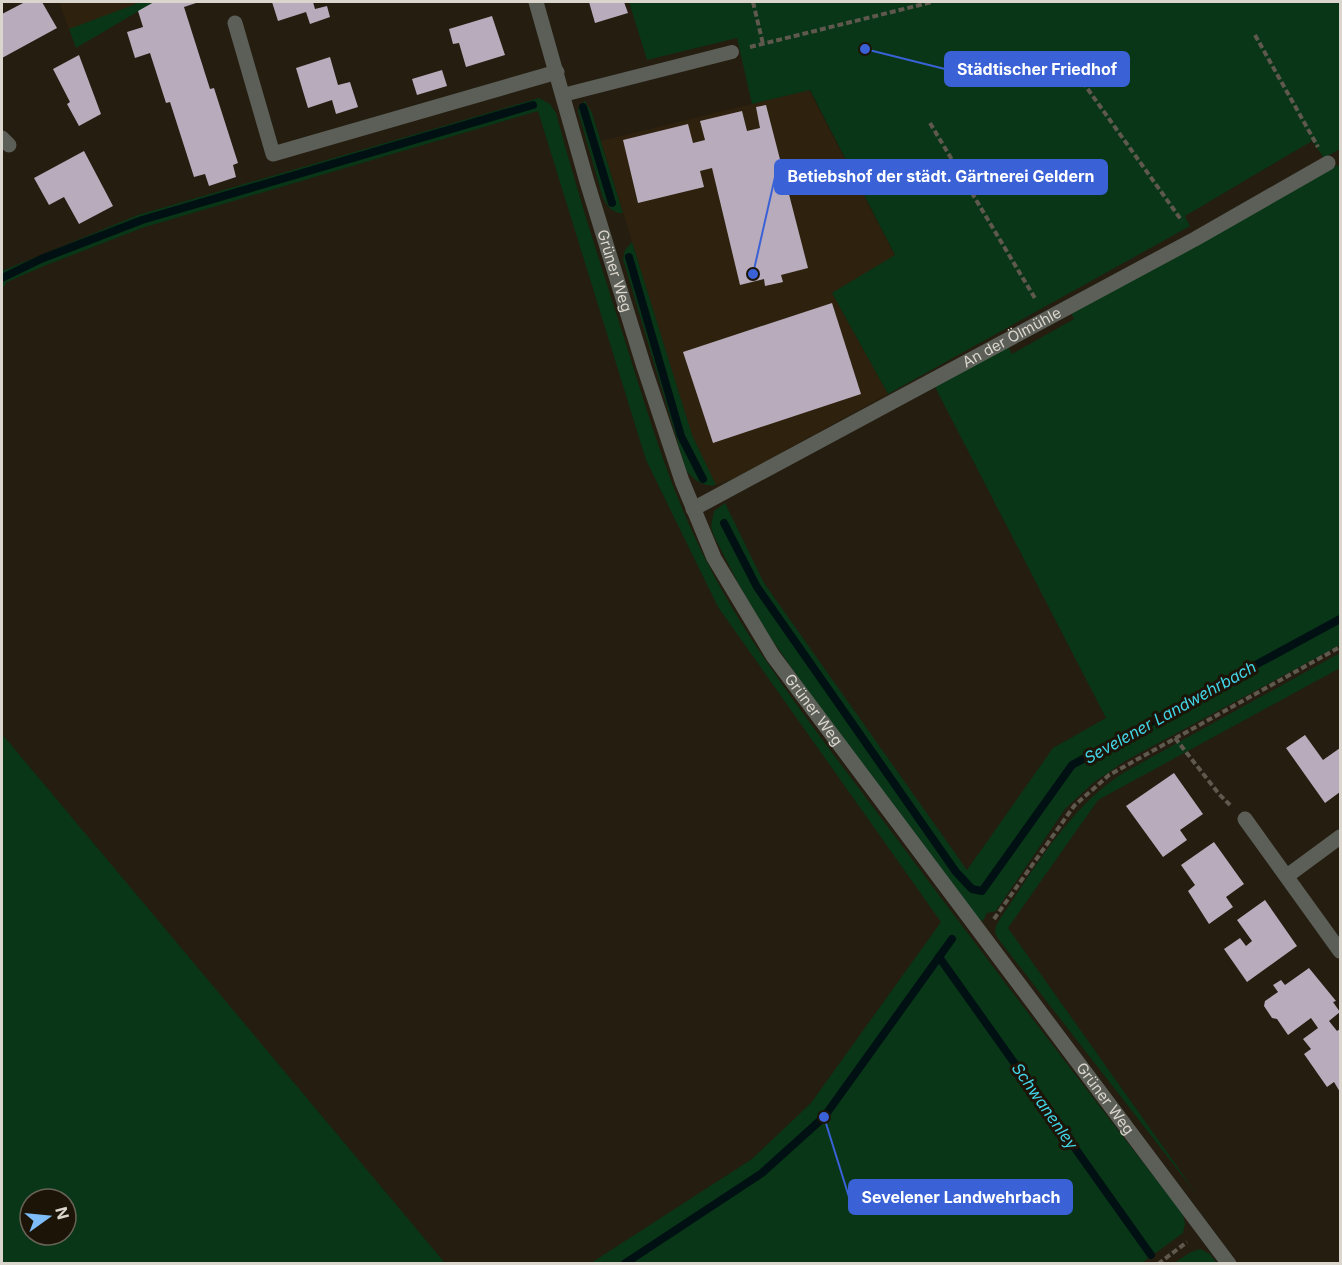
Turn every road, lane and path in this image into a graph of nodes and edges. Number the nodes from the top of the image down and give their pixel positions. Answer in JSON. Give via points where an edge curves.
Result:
{"nodes":[{"id":1,"x":536,"y":2,"type":"edge"},
{"id":2,"x":753,"y":2,"type":"edge"},
{"id":3,"x":932,"y":2,"type":"edge"},
{"id":4,"x":236,"y":23,"type":"dead end"},
{"id":5,"x":1255,"y":35,"type":"dead end"},
{"id":6,"x":763,"y":44,"type":"junction"},
{"id":7,"x":732,"y":52,"type":"joint"},
{"id":8,"x":1072,"y":68,"type":"dead end"},
{"id":9,"x":557,"y":72,"type":"junction"},
{"id":10,"x":563,"y":95,"type":"junction"},
{"id":11,"x":930,"y":123,"type":"dead end"},
{"id":12,"x":1328,"y":164,"type":"joint"},
{"id":13,"x":1195,"y":239,"type":"junction"},
{"id":14,"x":1047,"y":319,"type":"junction"},
{"id":15,"x":693,"y":509,"type":"junction"},
{"id":16,"x":1341,"y":647,"type":"edge"},
{"id":17,"x":1175,"y":738,"type":"junction"},
{"id":18,"x":1245,"y":819,"type":"joint"},
{"id":19,"x":1341,"y":837,"type":"edge"},
{"id":20,"x":1287,"y":876,"type":"junction"},
{"id":21,"x":982,"y":936,"type":"junction"},
{"id":22,"x":1341,"y":951,"type":"edge"},
{"id":23,"x":1205,"y":1229,"type":"junction"},
{"id":24,"x":1158,"y":1263,"type":"edge"},
{"id":25,"x":1229,"y":1263,"type":"edge"}],
"edges":[{"from":1,"to":9,"type":"street","name":"Grüner Weg"},
{"from":2,"to":6,"type":"path"},
{"from":3,"to":6,"type":"path"},
{"from":4,"to":9,"type":"street","via":[[273,154]]},
{"from":5,"to":12,"type":"path"},
{"from":6,"to":7,"type":"path"},
{"from":7,"to":10,"type":"lane"},
{"from":8,"to":13,"type":"path"},
{"from":9,"to":10,"type":"street","name":"Grüner Weg"},
{"from":10,"to":15,"type":"street","name":"Grüner Weg","via":[[644,367]]},
{"from":11,"to":14,"type":"path"},
{"from":12,"to":13,"type":"street","name":"An der Ölmühle"},
{"from":13,"to":14,"type":"street","name":"An der Ölmühle"},
{"from":14,"to":15,"type":"street","name":"An der Ölmühle"},
{"from":15,"to":21,"type":"street","name":"Grüner Weg","via":[[714,558],[773,656]]},
{"from":16,"to":17,"type":"path"},
{"from":17,"to":18,"type":"path","via":[[1219,794]]},
{"from":17,"to":21,"type":"path","via":[[1109,775],[1074,806]]},
{"from":18,"to":20,"type":"street"},
{"from":19,"to":20,"type":"street"},
{"from":20,"to":22,"type":"street"},
{"from":21,"to":23,"type":"street","name":"Grüner Weg"},
{"from":23,"to":24,"type":"path"},
{"from":23,"to":25,"type":"street","name":"Grüner Weg"}]}
